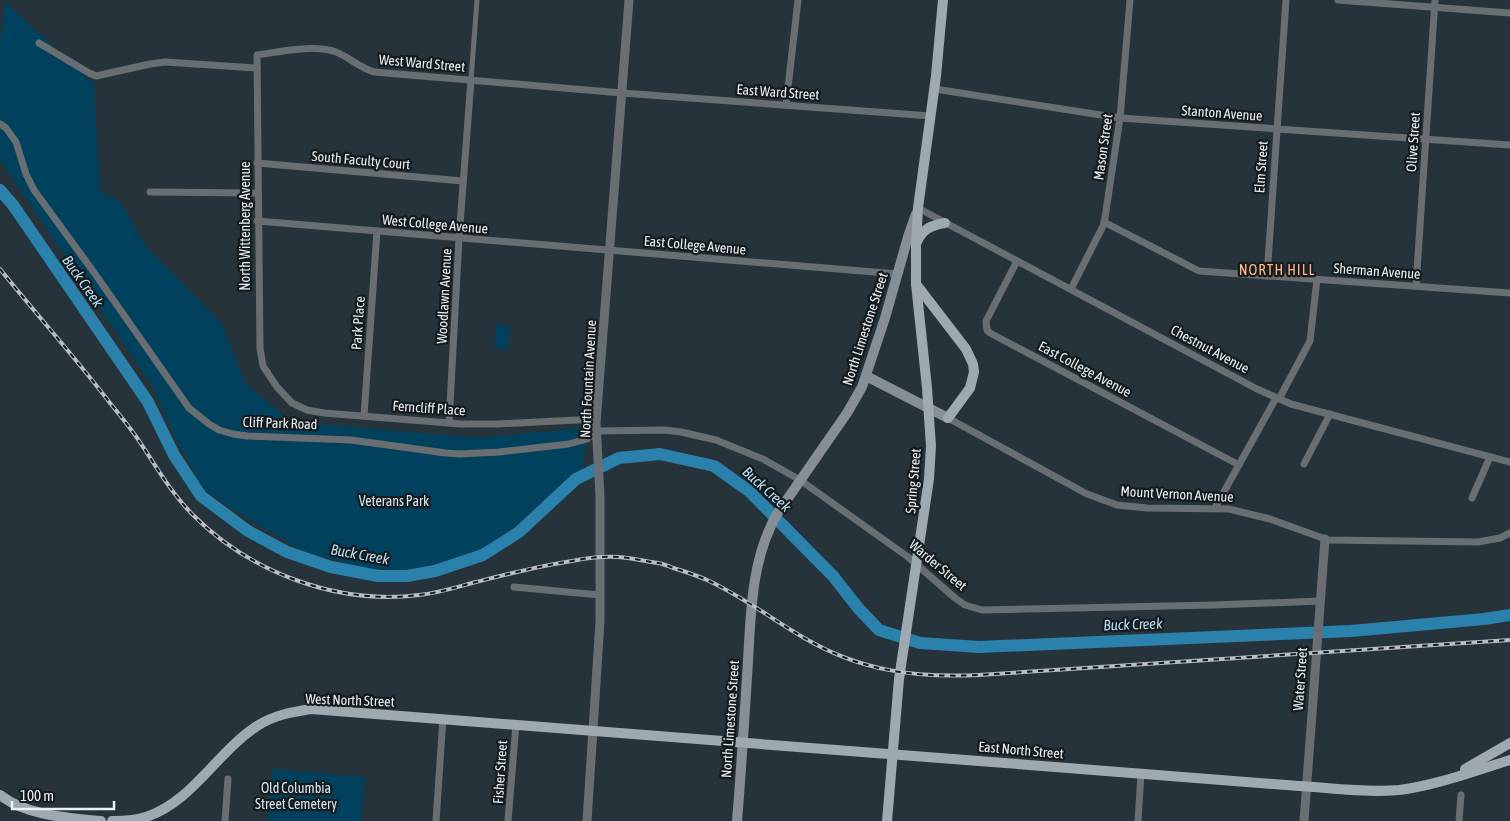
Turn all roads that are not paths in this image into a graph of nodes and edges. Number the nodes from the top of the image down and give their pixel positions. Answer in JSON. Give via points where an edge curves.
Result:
{"nodes":[{"id":1,"x":477,"y":0,"type":"edge"},
{"id":2,"x":629,"y":0,"type":"edge"},
{"id":3,"x":798,"y":0,"type":"edge"},
{"id":4,"x":944,"y":0,"type":"edge"},
{"id":5,"x":1130,"y":0,"type":"edge"},
{"id":6,"x":1286,"y":0,"type":"edge"},
{"id":7,"x":1338,"y":0,"type":"edge"},
{"id":8,"x":1435,"y":4,"type":"edge"},
{"id":9,"x":1510,"y":13,"type":"edge"},
{"id":10,"x":39,"y":43,"type":"dead end"},
{"id":11,"x":257,"y":68,"type":"junction"},
{"id":12,"x":471,"y":80,"type":"junction"},
{"id":13,"x":935,"y":90,"type":"junction"},
{"id":14,"x":622,"y":93,"type":"junction"},
{"id":15,"x":786,"y":105,"type":"junction"},
{"id":16,"x":931,"y":116,"type":"junction"},
{"id":17,"x":1120,"y":118,"type":"junction"},
{"id":18,"x":0,"y":124,"type":"edge"},
{"id":19,"x":1277,"y":129,"type":"junction"},
{"id":20,"x":1425,"y":139,"type":"junction"},
{"id":21,"x":1510,"y":145,"type":"edge"},
{"id":22,"x":257,"y":163,"type":"junction"},
{"id":23,"x":463,"y":181,"type":"junction"},
{"id":24,"x":150,"y":192,"type":"dead end"},
{"id":25,"x":257,"y":193,"type":"junction"},
{"id":26,"x":918,"y":208,"type":"junction"},
{"id":27,"x":258,"y":221,"type":"junction"},
{"id":28,"x":1104,"y":222,"type":"junction"},
{"id":29,"x":945,"y":223,"type":"junction"},
{"id":30,"x":377,"y":232,"type":"junction"},
{"id":31,"x":460,"y":238,"type":"junction"},
{"id":32,"x":916,"y":246,"type":"junction"},
{"id":33,"x":610,"y":250,"type":"junction"},
{"id":34,"x":1017,"y":261,"type":"junction"},
{"id":35,"x":898,"y":274,"type":"junction"},
{"id":36,"x":1267,"y":276,"type":"junction"},
{"id":37,"x":1317,"y":279,"type":"junction"},
{"id":38,"x":916,"y":284,"type":"junction"},
{"id":39,"x":1416,"y":286,"type":"junction"},
{"id":40,"x":1071,"y":289,"type":"junction"},
{"id":41,"x":1510,"y":293,"type":"edge"},
{"id":42,"x":866,"y":376,"type":"junction"},
{"id":43,"x":272,"y":381,"type":"joint"},
{"id":44,"x":1278,"y":398,"type":"junction"},
{"id":45,"x":1330,"y":414,"type":"junction"},
{"id":46,"x":364,"y":416,"type":"junction"},
{"id":47,"x":948,"y":418,"type":"junction"},
{"id":48,"x":597,"y":419,"type":"junction"},
{"id":49,"x":450,"y":423,"type":"junction"},
{"id":50,"x":597,"y":431,"type":"junction"},
{"id":51,"x":1490,"y":456,"type":"junction"},
{"id":52,"x":1510,"y":462,"type":"edge"},
{"id":53,"x":1304,"y":464,"type":"dead end"},
{"id":54,"x":1239,"y":465,"type":"junction"},
{"id":55,"x":800,"y":480,"type":"junction"},
{"id":56,"x":1472,"y":498,"type":"dead end"},
{"id":57,"x":1216,"y":508,"type":"junction"},
{"id":58,"x":1510,"y":533,"type":"edge"},
{"id":59,"x":1325,"y":539,"type":"junction"},
{"id":60,"x":514,"y":587,"type":"dead end"},
{"id":61,"x":600,"y":595,"type":"junction"},
{"id":62,"x":1320,"y":606,"type":"junction"},
{"id":63,"x":443,"y":718,"type":"junction"},
{"id":64,"x":516,"y":724,"type":"junction"},
{"id":65,"x":593,"y":730,"type":"junction"},
{"id":66,"x":743,"y":742,"type":"junction"},
{"id":67,"x":1510,"y":743,"type":"edge"},
{"id":68,"x":892,"y":754,"type":"junction"},
{"id":69,"x":1510,"y":760,"type":"edge"},
{"id":70,"x":1141,"y":774,"type":"junction"},
{"id":71,"x":228,"y":779,"type":"dead end"},
{"id":72,"x":1446,"y":780,"type":"junction"},
{"id":73,"x":1307,"y":787,"type":"junction"},
{"id":74,"x":0,"y":795,"type":"edge"},
{"id":75,"x":1461,"y":795,"type":"dead end"},
{"id":76,"x":75,"y":820,"type":"edge"},
{"id":77,"x":101,"y":821,"type":"edge"},
{"id":78,"x":112,"y":821,"type":"edge"},
{"id":79,"x":225,"y":821,"type":"edge"},
{"id":80,"x":436,"y":821,"type":"edge"},
{"id":81,"x":508,"y":821,"type":"edge"},
{"id":82,"x":587,"y":821,"type":"edge"},
{"id":83,"x":737,"y":821,"type":"edge"},
{"id":84,"x":887,"y":821,"type":"edge"},
{"id":85,"x":1138,"y":821,"type":"edge"},
{"id":86,"x":1304,"y":821,"type":"edge"},
{"id":87,"x":1459,"y":821,"type":"edge"}],
"edges":[{"from":1,"to":12,"type":"street"},
{"from":2,"to":14,"type":"street","name":"North Fountain Avenue"},
{"from":3,"to":15,"type":"street"},
{"from":4,"to":13,"type":"main road","name":"North Limestone Street"},
{"from":5,"to":17,"type":"street","name":"Mason Street"},
{"from":6,"to":19,"type":"street","name":"Elm Street"},
{"from":7,"to":8,"type":"street"},
{"from":8,"to":9,"type":"street"},
{"from":8,"to":20,"type":"street","name":"Olive Street"},
{"from":10,"to":11,"type":"street","via":[[96,76],[165,62]]},
{"from":11,"to":12,"type":"street","name":"West Ward Street","via":[[257,55],[326,49],[374,72]]},
{"from":11,"to":22,"type":"street","name":"North Wittenberg Avenue"},
{"from":12,"to":14,"type":"street","name":"West Ward Street"},
{"from":12,"to":23,"type":"street","name":"Woodlawn Avenue"},
{"from":13,"to":16,"type":"main road","name":"North Limestone Street"},
{"from":13,"to":17,"type":"street","name":"Stanton Avenue"},
{"from":14,"to":15,"type":"street","name":"East Ward Street"},
{"from":14,"to":33,"type":"street","name":"North Fountain Avenue"},
{"from":15,"to":16,"type":"street","name":"East Ward Street"},
{"from":16,"to":26,"type":"main road","name":"North Limestone Street"},
{"from":17,"to":19,"type":"street","name":"Stanton Avenue"},
{"from":17,"to":28,"type":"street","name":"Mason Street"},
{"from":18,"to":50,"type":"street","name":"Cliff Park Road","via":[[16,142],[34,190],[189,408],[219,430],[247,436],[351,440],[460,454],[569,444],[587,439]]},
{"from":19,"to":20,"type":"street","name":"Stanton Avenue"},
{"from":19,"to":36,"type":"street","name":"Elm Street"},
{"from":20,"to":21,"type":"street","name":"Stanton Avenue"},
{"from":20,"to":39,"type":"street","name":"Olive Street"},
{"from":22,"to":23,"type":"street","name":"South Faculty Court"},
{"from":22,"to":25,"type":"street","name":"North Wittenberg Avenue"},
{"from":23,"to":31,"type":"street","name":"Woodlawn Avenue"},
{"from":24,"to":25,"type":"street"},
{"from":25,"to":27,"type":"street","name":"North Wittenberg Avenue"},
{"from":26,"to":29,"type":"street","name":"Chestnut Avenue"},
{"from":26,"to":32,"type":"main road","name":"Spring Street"},
{"from":26,"to":35,"type":"main road","name":"North Limestone Street"},
{"from":27,"to":30,"type":"street","name":"West College Avenue"},
{"from":27,"to":43,"type":"street","name":"North Wittenberg Avenue","via":[[260,348],[263,366]]},
{"from":28,"to":36,"type":"street","name":"Sherman Avenue","via":[[1198,271]]},
{"from":28,"to":40,"type":"street","name":"Mason Street"},
{"from":29,"to":32,"type":"main road","via":[[926,229]]},
{"from":29,"to":34,"type":"street","name":"Chestnut Avenue"},
{"from":30,"to":31,"type":"street","name":"West College Avenue"},
{"from":30,"to":46,"type":"street","name":"Park Place"},
{"from":31,"to":33,"type":"street","name":"West College Avenue"},
{"from":31,"to":49,"type":"street","name":"Woodlawn Avenue"},
{"from":32,"to":38,"type":"main road","name":"Spring Street"},
{"from":33,"to":35,"type":"street","name":"East College Avenue"},
{"from":33,"to":48,"type":"street","name":"North Fountain Avenue"},
{"from":34,"to":40,"type":"street","name":"Chestnut Avenue"},
{"from":34,"to":54,"type":"street","name":"East College Avenue","via":[[986,321],[990,333]]},
{"from":35,"to":42,"type":"main road","name":"North Limestone Street"},
{"from":36,"to":37,"type":"street","name":"Sherman Avenue"},
{"from":37,"to":39,"type":"street","name":"Sherman Avenue"},
{"from":37,"to":44,"type":"street","via":[[1310,341]]},
{"from":38,"to":47,"type":"main road","via":[[966,349],[973,364],[970,388]]},
{"from":38,"to":68,"type":"main road","name":"Spring Street","via":[[931,446]]},
{"from":39,"to":41,"type":"street","name":"Sherman Avenue"},
{"from":40,"to":44,"type":"street","name":"Chestnut Avenue"},
{"from":42,"to":47,"type":"main road","name":"Mount Vernon Avenue"},
{"from":42,"to":55,"type":"main road","name":"North Limestone Street","via":[[846,414]]},
{"from":43,"to":46,"type":"street","name":"Ferncliff Place","via":[[300,407],[324,413]]},
{"from":44,"to":45,"type":"street","name":"Chestnut Avenue"},
{"from":44,"to":54,"type":"street"},
{"from":45,"to":51,"type":"street","name":"Chestnut Avenue"},
{"from":45,"to":53,"type":"street"},
{"from":46,"to":49,"type":"street","name":"Ferncliff Place"},
{"from":47,"to":57,"type":"street","name":"Mount Vernon Avenue","via":[[1087,494],[1110,503],[1128,507]]},
{"from":48,"to":49,"type":"street","name":"Ferncliff Place"},
{"from":48,"to":50,"type":"street","name":"North Fountain Avenue"},
{"from":50,"to":55,"type":"street","name":"Warder Street","via":[[664,430],[701,436],[763,459]]},
{"from":50,"to":61,"type":"street","name":"North Fountain Avenue"},
{"from":51,"to":52,"type":"street","name":"Chestnut Avenue"},
{"from":51,"to":56,"type":"street"},
{"from":54,"to":57,"type":"street"},
{"from":55,"to":62,"type":"street","name":"Warder Street","via":[[908,557],[955,598],[982,610]]},
{"from":55,"to":66,"type":"main road","name":"North Limestone Street","via":[[768,530],[763,545],[752,596]]},
{"from":57,"to":59,"type":"street","name":"Mount Vernon Avenue","via":[[1248,513]]},
{"from":58,"to":59,"type":"street","name":"Mount Vernon Avenue","via":[[1489,541]]},
{"from":59,"to":62,"type":"street","name":"Water Street"},
{"from":60,"to":61,"type":"street"},
{"from":61,"to":65,"type":"street","name":"North Fountain Avenue"},
{"from":62,"to":73,"type":"street","name":"Water Street"},
{"from":63,"to":64,"type":"main road","name":"West North Street"},
{"from":63,"to":78,"type":"main road","name":"West North Street","via":[[311,709],[279,715],[258,726],[230,748],[179,800],[146,818]]},
{"from":63,"to":80,"type":"street"},
{"from":64,"to":65,"type":"main road","name":"West North Street"},
{"from":64,"to":81,"type":"street","name":"Fisher Street"},
{"from":65,"to":66,"type":"main road","name":"East North Street"},
{"from":65,"to":82,"type":"street","name":"North Fountain Avenue"},
{"from":66,"to":68,"type":"main road","name":"East North Street"},
{"from":66,"to":83,"type":"main road","name":"North Limestone Street"},
{"from":67,"to":72,"type":"main road"},
{"from":68,"to":70,"type":"main road","name":"East North Street"},
{"from":68,"to":84,"type":"main road","name":"Spring Street"},
{"from":69,"to":72,"type":"main road"},
{"from":70,"to":73,"type":"main road","name":"East North Street"},
{"from":70,"to":85,"type":"street"},
{"from":71,"to":79,"type":"street"},
{"from":72,"to":73,"type":"main road","name":"East North Street","via":[[1382,791]]},
{"from":73,"to":86,"type":"street","name":"Water Street"},
{"from":74,"to":76,"type":"main road","via":[[38,813]]},
{"from":75,"to":87,"type":"street"},
{"from":76,"to":77,"type":"main road"}]}
